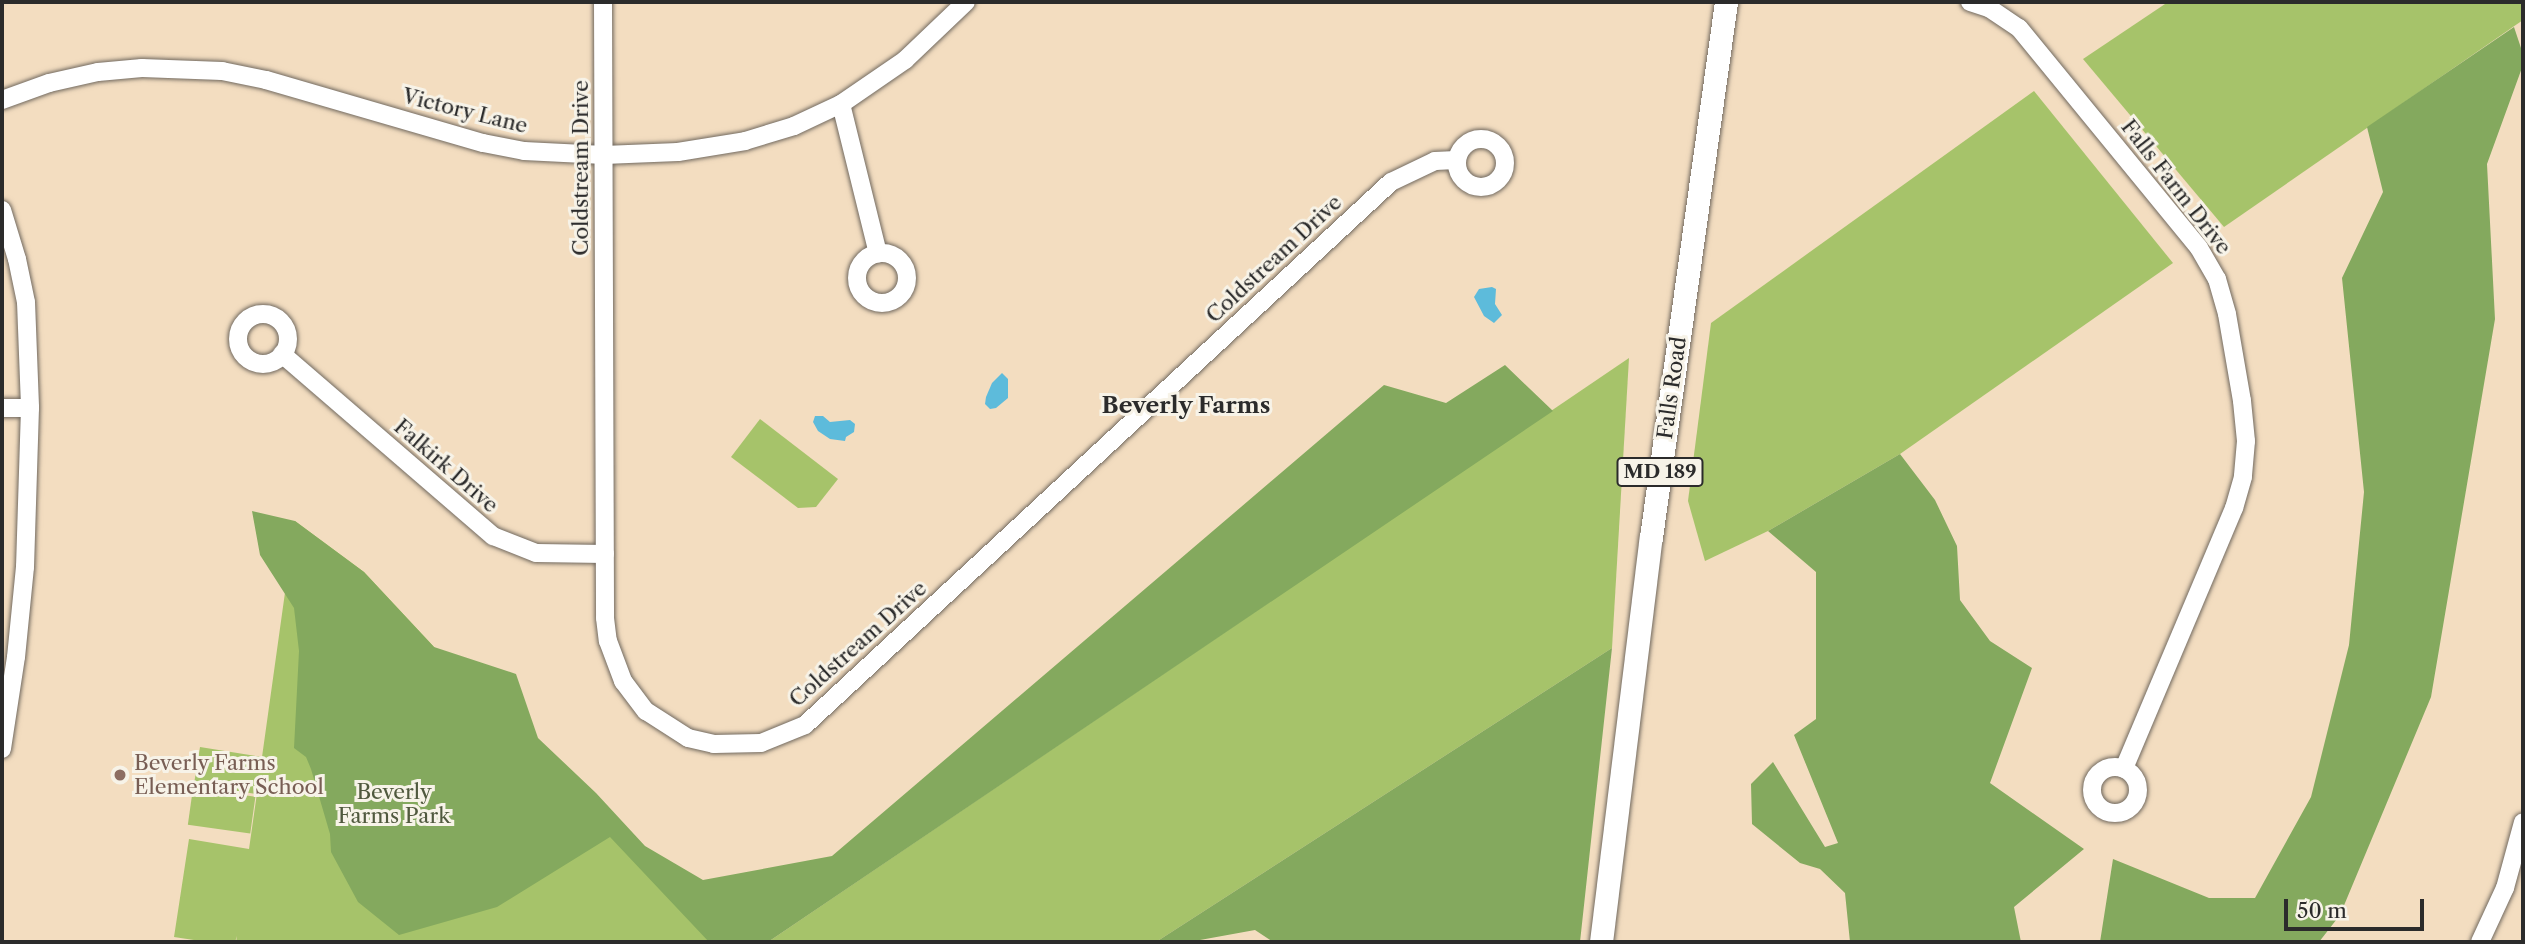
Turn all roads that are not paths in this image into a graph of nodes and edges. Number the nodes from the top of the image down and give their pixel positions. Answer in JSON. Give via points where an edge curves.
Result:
{"nodes":[{"id":1,"x":603,"y":2,"type":"edge"},
{"id":2,"x":966,"y":2,"type":"edge"},
{"id":3,"x":1726,"y":2,"type":"edge"},
{"id":4,"x":1970,"y":2,"type":"edge"},
{"id":5,"x":2,"y":100,"type":"edge"},
{"id":6,"x":841,"y":104,"type":"junction"},
{"id":7,"x":604,"y":155,"type":"junction"},
{"id":8,"x":1456,"y":160,"type":"dead end"},
{"id":9,"x":2,"y":210,"type":"edge"},
{"id":10,"x":878,"y":253,"type":"dead end"},
{"id":11,"x":282,"y":354,"type":"dead end"},
{"id":12,"x":2,"y":408,"type":"edge"},
{"id":13,"x":30,"y":408,"type":"junction"},
{"id":14,"x":605,"y":554,"type":"junction"},
{"id":15,"x":2,"y":749,"type":"edge"},
{"id":16,"x":2124,"y":769,"type":"dead end"},
{"id":17,"x":2523,"y":822,"type":"edge"},
{"id":18,"x":1601,"y":942,"type":"edge"},
{"id":19,"x":2480,"y":942,"type":"edge"}],
"edges":[{"from":1,"to":7,"type":"street","name":"Coldstream Drive"},
{"from":2,"to":6,"type":"street","name":"Victory Lane","via":[[905,60]]},
{"from":3,"to":18,"type":"main road","name":"Falls Road","number":"MD 189","via":[[1651,537]]},
{"from":4,"to":16,"type":"street","name":"Falls Farm Drive","via":[[1989,8],[2019,28],[2199,248],[2217,279],[2227,314],[2246,441],[2243,477]]},
{"from":5,"to":7,"type":"street","name":"Victory Lane","via":[[98,72],[222,71],[483,143],[524,151]]},
{"from":6,"to":7,"type":"street","name":"Victory Lane","via":[[794,125],[722,146]]},
{"from":6,"to":10,"type":"street"},
{"from":7,"to":14,"type":"street","name":"Coldstream Drive"},
{"from":8,"to":14,"type":"street","name":"Coldstream Drive","via":[[1435,161],[1391,182],[825,709],[784,736],[750,744],[714,744],[688,738],[646,711],[623,681],[608,641]]},
{"from":9,"to":13,"type":"street","via":[[26,302]]},
{"from":11,"to":14,"type":"street","name":"Falkirk Drive","via":[[493,536],[536,553]]},
{"from":12,"to":13,"type":"street"},
{"from":13,"to":15,"type":"street","via":[[25,567]]},
{"from":17,"to":19,"type":"street","via":[[2505,888]]}]}
